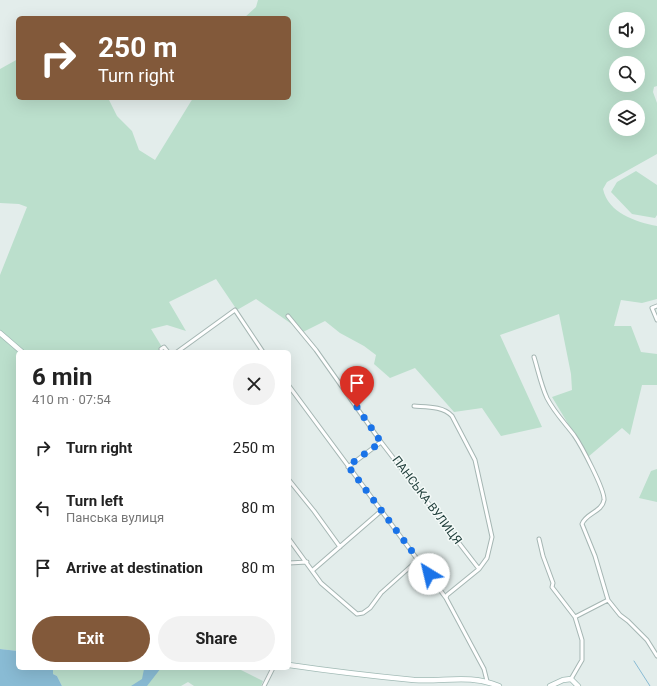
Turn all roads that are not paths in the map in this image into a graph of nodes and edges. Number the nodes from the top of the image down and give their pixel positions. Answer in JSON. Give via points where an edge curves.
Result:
{"nodes":[{"id":1,"x":657,"y":306,"type":"edge"},
{"id":2,"x":288,"y":316,"type":"dead end"},
{"id":3,"x":657,"y":320,"type":"edge"},
{"id":4,"x":0,"y":334,"type":"edge"},
{"id":5,"x":161,"y":349,"type":"dead end"},
{"id":6,"x":20,"y":350,"type":"edge"},
{"id":7,"x":166,"y":350,"type":"edge"},
{"id":8,"x":180,"y":350,"type":"edge"},
{"id":9,"x":263,"y":350,"type":"edge"},
{"id":10,"x":534,"y":357,"type":"dead end"},
{"id":11,"x":291,"y":389,"type":"edge"},
{"id":12,"x":414,"y":406,"type":"dead end"},
{"id":13,"x":381,"y":442,"type":"junction"},
{"id":14,"x":348,"y":466,"type":"junction"},
{"id":15,"x":291,"y":482,"type":"edge"},
{"id":16,"x":381,"y":510,"type":"junction"},
{"id":17,"x":539,"y":539,"type":"dead end"},
{"id":18,"x":291,"y":542,"type":"edge"},
{"id":19,"x":340,"y":548,"type":"junction"},
{"id":20,"x":418,"y":559,"type":"junction"},
{"id":21,"x":307,"y":562,"type":"junction"},
{"id":22,"x":291,"y":563,"type":"edge"},
{"id":23,"x":479,"y":569,"type":"junction"},
{"id":24,"x":313,"y":570,"type":"junction"},
{"id":25,"x":446,"y":598,"type":"junction"},
{"id":26,"x":608,"y":600,"type":"junction"},
{"id":27,"x":575,"y":617,"type":"junction"},
{"id":28,"x":657,"y":656,"type":"edge"},
{"id":29,"x":291,"y":665,"type":"edge"},
{"id":30,"x":272,"y":670,"type":"edge"},
{"id":31,"x":571,"y":679,"type":"junction"},
{"id":32,"x":487,"y":681,"type":"junction"},
{"id":33,"x":264,"y":686,"type":"edge"},
{"id":34,"x":499,"y":686,"type":"edge"},
{"id":35,"x":550,"y":686,"type":"edge"},
{"id":36,"x":578,"y":686,"type":"edge"}],
"edges":[{"from":1,"to":3,"type":"street","via":[[652,308]]},
{"from":2,"to":13,"type":"street","name":"ПАНСЬКА ВУЛИЦЯ","via":[[316,350]]},
{"from":4,"to":6,"type":"street"},
{"from":5,"to":7,"type":"street","via":[[164,347]]},
{"from":8,"to":9,"type":"street","via":[[235,310]]},
{"from":10,"to":26,"type":"street","via":[[547,398],[575,436],[603,492],[604,500],[601,505],[586,517],[582,524],[601,570]]},
{"from":11,"to":14,"type":"street"},
{"from":12,"to":23,"type":"street","via":[[448,411],[475,460],[492,537],[487,558]]},
{"from":13,"to":14,"type":"street"},
{"from":13,"to":23,"type":"street","name":"ПАНСЬКА ВУЛИЦЯ"},
{"from":14,"to":16,"type":"street"},
{"from":15,"to":19,"type":"street"},
{"from":16,"to":19,"type":"street"},
{"from":16,"to":20,"type":"street"},
{"from":17,"to":27,"type":"street","via":[[552,587]]},
{"from":18,"to":21,"type":"street"},
{"from":19,"to":24,"type":"street"},
{"from":20,"to":24,"type":"street","via":[[381,593],[370,608],[357,614],[321,583]]},
{"from":20,"to":25,"type":"street"},
{"from":21,"to":22,"type":"street"},
{"from":21,"to":24,"type":"street"},
{"from":23,"to":25,"type":"street"},
{"from":25,"to":32,"type":"street","via":[[484,669]]},
{"from":26,"to":27,"type":"street"},
{"from":26,"to":28,"type":"street","via":[[647,640]]},
{"from":27,"to":31,"type":"street","via":[[582,640],[582,660]]},
{"from":29,"to":32,"type":"street","via":[[416,680],[470,678]]},
{"from":30,"to":33,"type":"street"},
{"from":31,"to":35,"type":"street"},
{"from":31,"to":36,"type":"street"},
{"from":32,"to":34,"type":"street"}]}
